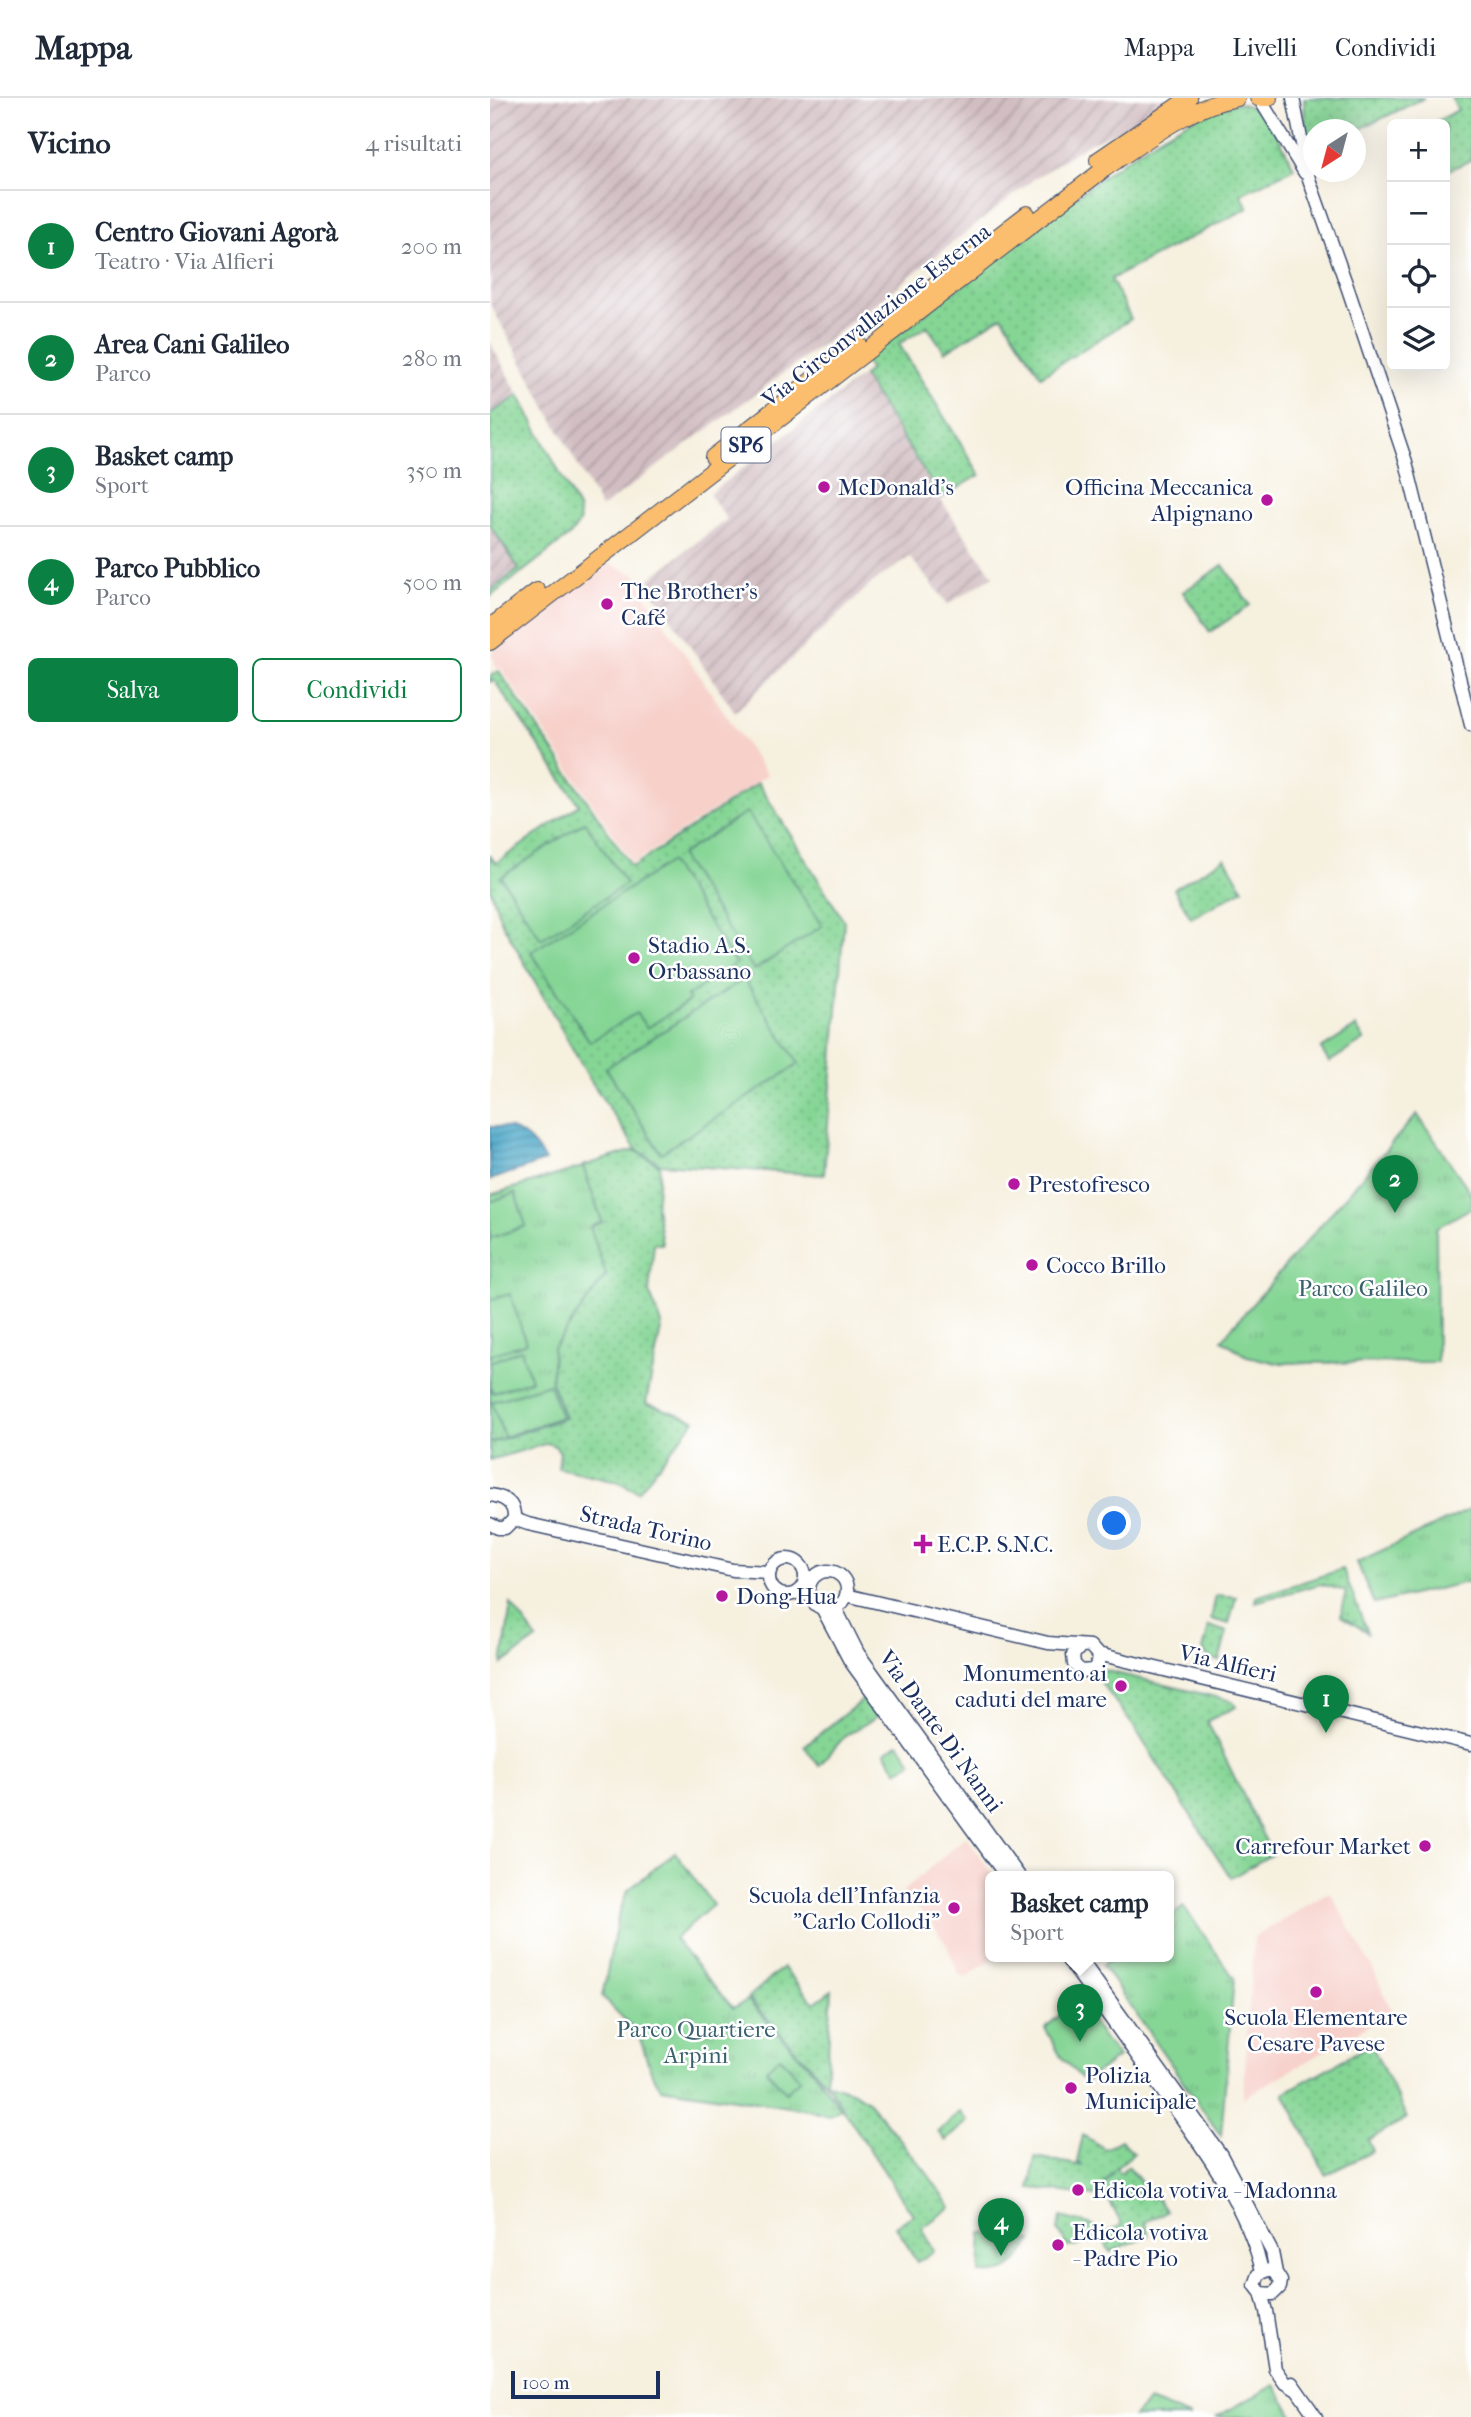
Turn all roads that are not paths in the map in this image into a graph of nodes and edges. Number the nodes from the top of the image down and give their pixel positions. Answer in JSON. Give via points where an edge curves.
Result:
{"nodes":[{"id":1,"x":1189,"y":98,"type":"edge"},
{"id":2,"x":1237,"y":98,"type":"edge"},
{"id":3,"x":1259,"y":98,"type":"edge"},
{"id":4,"x":1269,"y":98,"type":"edge"},
{"id":5,"x":1293,"y":98,"type":"edge"},
{"id":6,"x":1303,"y":149,"type":"edge"},
{"id":7,"x":1303,"y":169,"type":"edge"},
{"id":8,"x":1310,"y":182,"type":"edge"},
{"id":9,"x":490,"y":627,"type":"edge"},
{"id":10,"x":490,"y":642,"type":"edge"},
{"id":11,"x":1471,"y":725,"type":"edge"},
{"id":12,"x":490,"y":1495,"type":"edge"},
{"id":13,"x":514,"y":1518,"type":"junction"},
{"id":14,"x":490,"y":1524,"type":"edge"},
{"id":15,"x":769,"y":1572,"type":"junction"},
{"id":16,"x":809,"y":1575,"type":"junction"},
{"id":17,"x":804,"y":1591,"type":"junction"},
{"id":18,"x":846,"y":1595,"type":"junction"},
{"id":19,"x":828,"y":1607,"type":"junction"},
{"id":20,"x":1048,"y":1643,"type":"junction"},
{"id":21,"x":1080,"y":1647,"type":"junction"},
{"id":22,"x":1098,"y":1654,"type":"junction"},
{"id":23,"x":1073,"y":1660,"type":"junction"},
{"id":24,"x":1471,"y":1744,"type":"edge"},
{"id":25,"x":1002,"y":1871,"type":"edge"},
{"id":26,"x":1015,"y":1871,"type":"edge"},
{"id":27,"x":1069,"y":1962,"type":"edge"},
{"id":28,"x":1082,"y":1962,"type":"edge"},
{"id":29,"x":1269,"y":2272,"type":"junction"},
{"id":30,"x":1266,"y":2294,"type":"junction"},
{"id":31,"x":1315,"y":2417,"type":"edge"}],
"edges":[{"from":1,"to":9,"type":"main road","name":"Via Circonvallazione Esterna","number":"SP6","via":[[1095,162]]},
{"from":2,"to":10,"type":"main road","name":"Via Circonvallazione Esterna","number":"SP6","via":[[1174,123],[1104,169]]},
{"from":3,"to":4,"type":"main road"},
{"from":3,"to":7,"type":"street"},
{"from":5,"to":6,"type":"street"},
{"from":8,"to":11,"type":"street","via":[[1406,462]]},
{"from":12,"to":13,"type":"street","via":[[508,1501]]},
{"from":13,"to":14,"type":"street","via":[[505,1528]]},
{"from":13,"to":15,"type":"street","name":"Strada Torino","via":[[733,1570]]},
{"from":15,"to":16,"type":"street","via":[[778,1561],[787,1559]]},
{"from":15,"to":17,"type":"street","via":[[770,1586],[779,1594]]},
{"from":16,"to":17,"type":"street"},
{"from":16,"to":18,"type":"street","via":[[839,1574]]},
{"from":17,"to":19,"type":"street"},
{"from":18,"to":19,"type":"street"},
{"from":18,"to":20,"type":"street"},
{"from":19,"to":25,"type":"street","name":"Via Dante Di Nanni","via":[[849,1661]]},
{"from":19,"to":26,"type":"street","name":"Via Dante Di Nanni"},
{"from":20,"to":21,"type":"street"},
{"from":20,"to":23,"type":"street"},
{"from":21,"to":22,"type":"street","via":[[1090,1646]]},
{"from":21,"to":23,"type":"street"},
{"from":22,"to":23,"type":"street","via":[[1098,1663],[1089,1672],[1078,1669]]},
{"from":22,"to":24,"type":"street","name":"Via Alfieri"},
{"from":27,"to":29,"type":"street","via":[[1211,2161]]},
{"from":28,"to":29,"type":"street","via":[[1221,2155],[1272,2252]]},
{"from":29,"to":30,"type":"street","via":[[1255,2281],[1256,2288]]},
{"from":29,"to":30,"type":"street","via":[[1281,2284]]},
{"from":30,"to":31,"type":"street","via":[[1275,2369]]}]}
